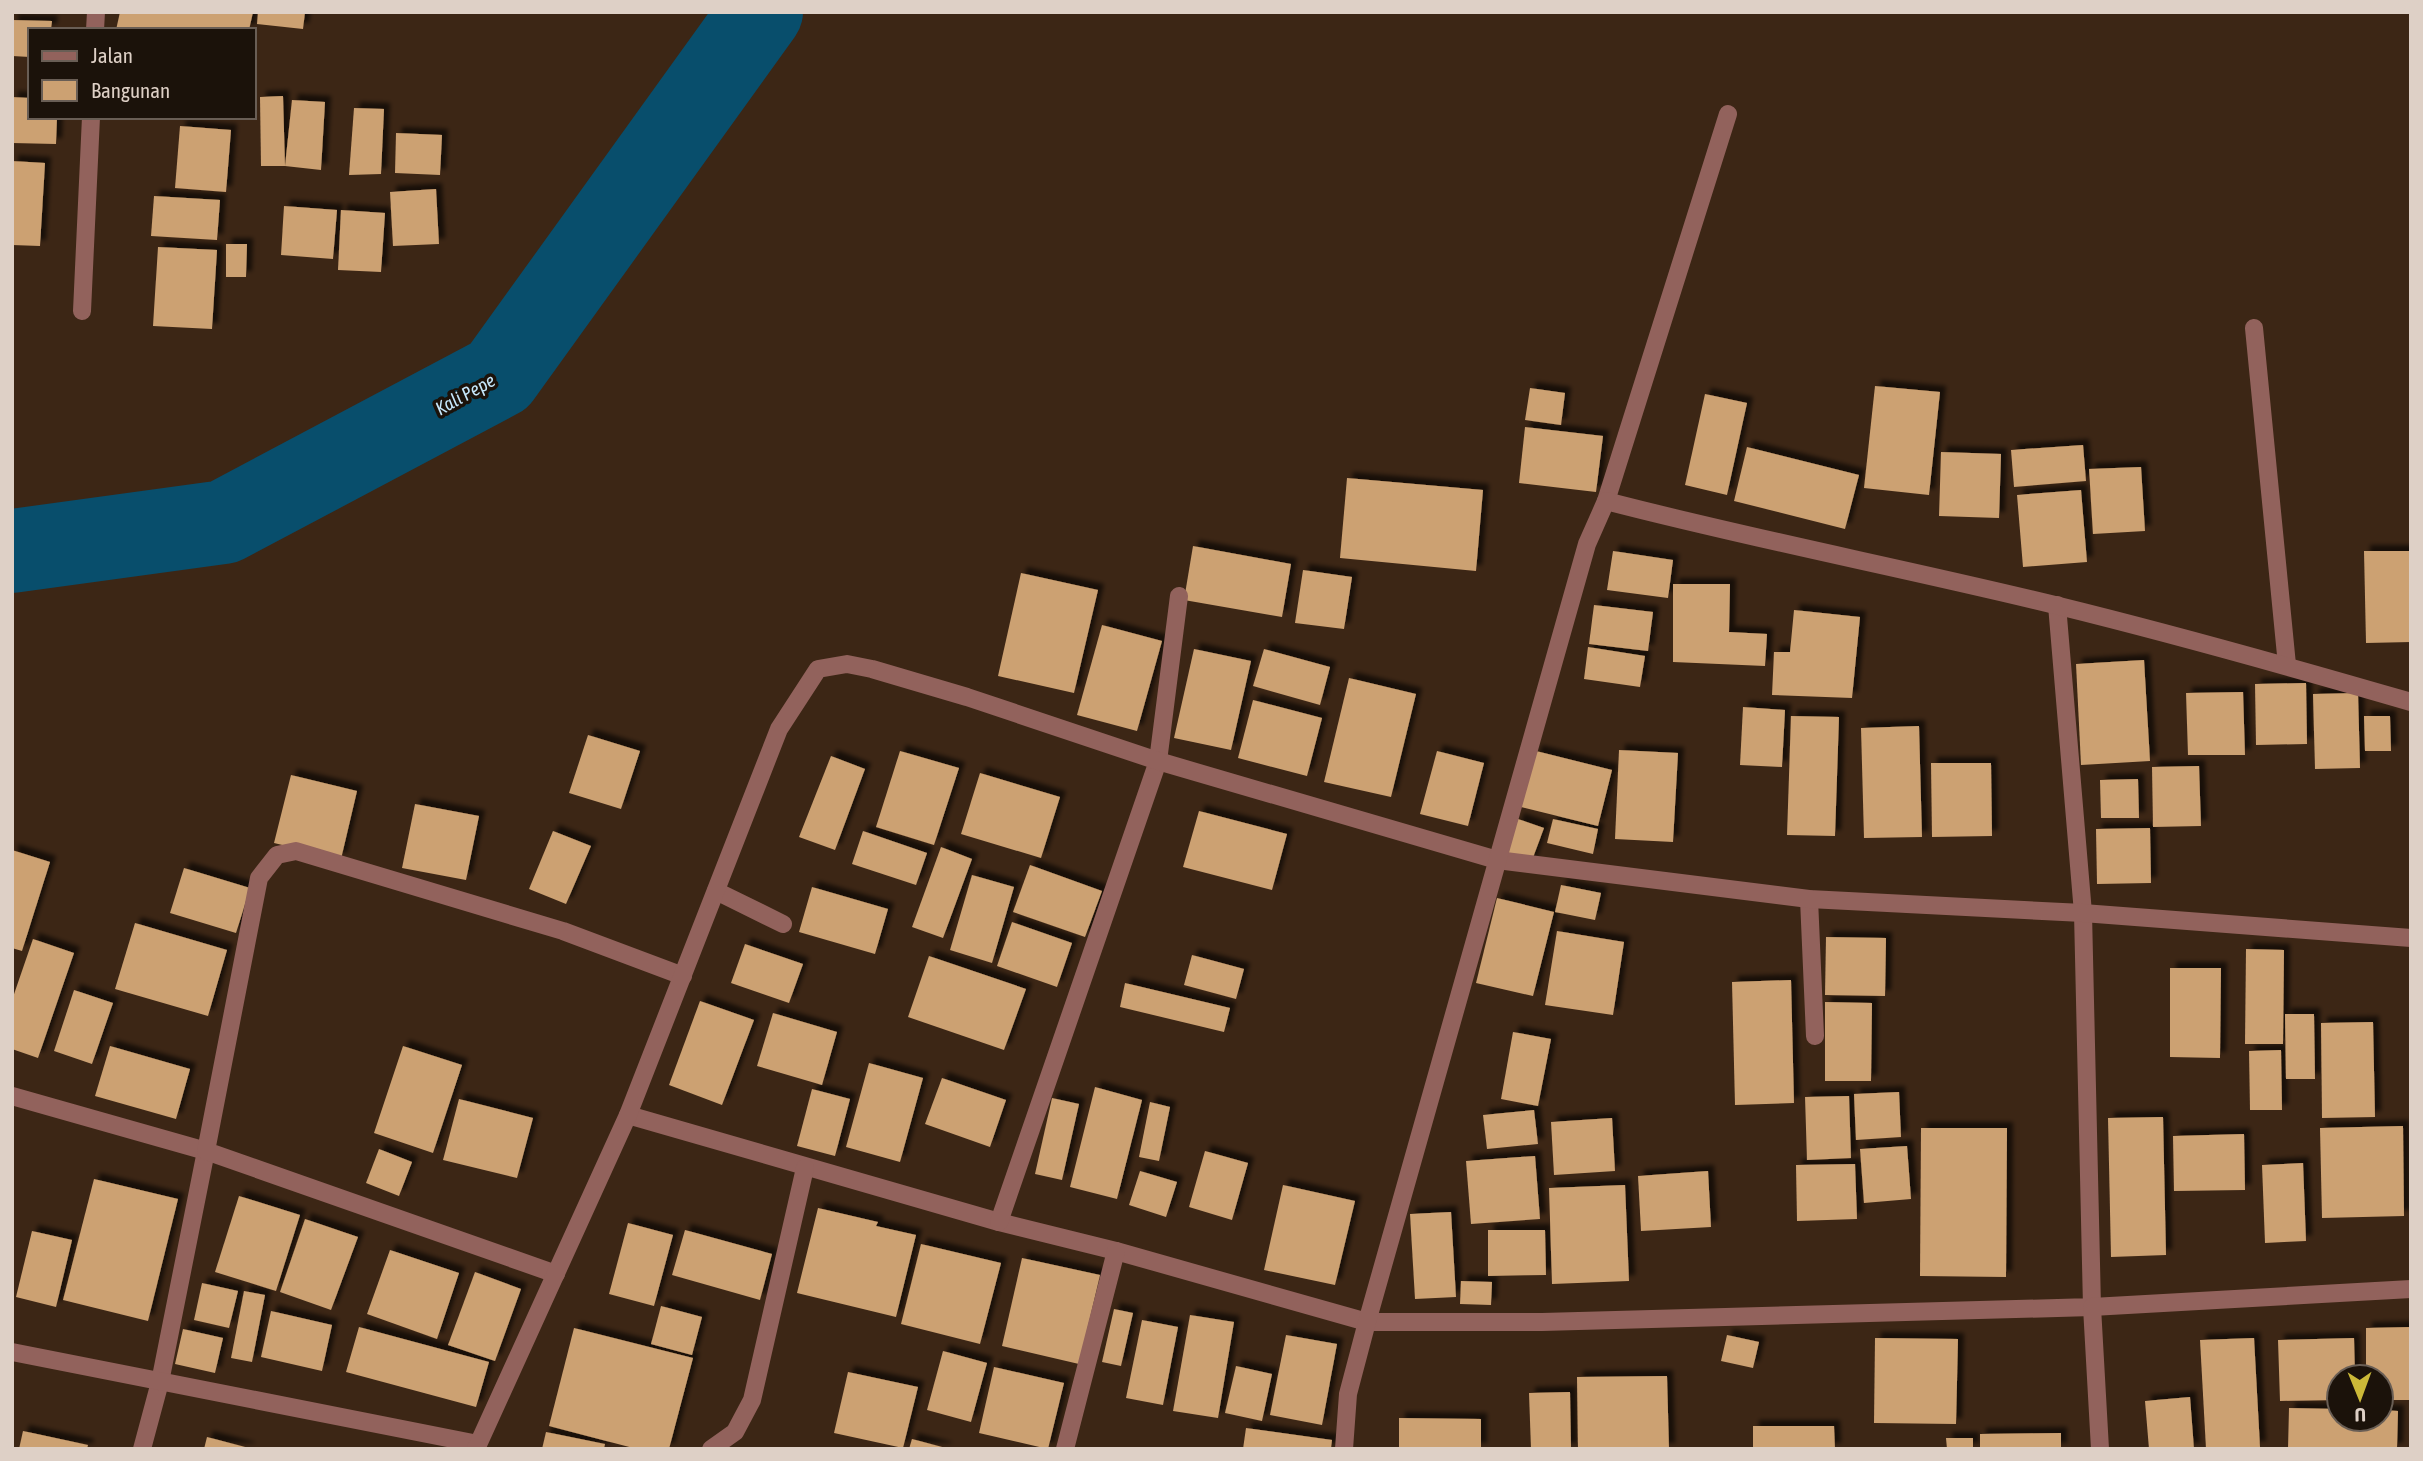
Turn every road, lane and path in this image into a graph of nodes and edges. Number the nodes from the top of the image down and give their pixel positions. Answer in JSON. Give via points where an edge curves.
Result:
{"nodes":[{"id":1,"x":1728,"y":114,"type":"dead end"},
{"id":2,"x":91,"y":119,"type":"edge"},
{"id":3,"x":82,"y":311,"type":"dead end"},
{"id":4,"x":2254,"y":328,"type":"dead end"},
{"id":5,"x":1606,"y":501,"type":"junction"},
{"id":6,"x":1179,"y":596,"type":"dead end"},
{"id":7,"x":2057,"y":605,"type":"junction"},
{"id":8,"x":2287,"y":665,"type":"junction"},
{"id":9,"x":2411,"y":702,"type":"edge"},
{"id":10,"x":1158,"y":761,"type":"junction"},
{"id":11,"x":1497,"y":860,"type":"junction"},
{"id":12,"x":716,"y":891,"type":"junction"},
{"id":13,"x":1809,"y":899,"type":"junction"},
{"id":14,"x":2082,"y":913,"type":"junction"},
{"id":15,"x":783,"y":924,"type":"dead end"},
{"id":16,"x":2411,"y":938,"type":"edge"},
{"id":17,"x":683,"y":976,"type":"junction"},
{"id":18,"x":1815,"y":1036,"type":"dead end"},
{"id":19,"x":12,"y":1096,"type":"edge"},
{"id":20,"x":628,"y":1115,"type":"junction"},
{"id":21,"x":205,"y":1151,"type":"junction"},
{"id":22,"x":805,"y":1168,"type":"junction"},
{"id":23,"x":999,"y":1222,"type":"junction"},
{"id":24,"x":1115,"y":1251,"type":"junction"},
{"id":25,"x":556,"y":1274,"type":"junction"},
{"id":26,"x":2411,"y":1289,"type":"edge"},
{"id":27,"x":2092,"y":1307,"type":"junction"},
{"id":28,"x":1367,"y":1322,"type":"junction"},
{"id":29,"x":12,"y":1352,"type":"edge"},
{"id":30,"x":160,"y":1382,"type":"junction"},
{"id":31,"x":477,"y":1447,"type":"edge"},
{"id":32,"x":142,"y":1449,"type":"edge"},
{"id":33,"x":711,"y":1449,"type":"edge"},
{"id":34,"x":1065,"y":1449,"type":"edge"},
{"id":35,"x":1344,"y":1449,"type":"edge"},
{"id":36,"x":2100,"y":1449,"type":"edge"}],
"edges":[{"from":1,"to":5,"type":"street"},
{"from":2,"to":3,"type":"street"},
{"from":4,"to":8,"type":"street"},
{"from":5,"to":7,"type":"street"},
{"from":5,"to":11,"type":"street","via":[[1587,544]]},
{"from":6,"to":10,"type":"street"},
{"from":7,"to":8,"type":"street"},
{"from":7,"to":14,"type":"street"},
{"from":8,"to":9,"type":"street"},
{"from":10,"to":11,"type":"street"},
{"from":10,"to":12,"type":"street","via":[[872,669],[847,664],[818,669],[779,729]]},
{"from":10,"to":23,"type":"street"},
{"from":11,"to":13,"type":"street"},
{"from":11,"to":28,"type":"street"},
{"from":12,"to":15,"type":"street"},
{"from":12,"to":17,"type":"street"},
{"from":13,"to":14,"type":"street"},
{"from":13,"to":18,"type":"street"},
{"from":14,"to":16,"type":"street"},
{"from":14,"to":27,"type":"street"},
{"from":17,"to":20,"type":"street"},
{"from":17,"to":21,"type":"street","via":[[563,932],[296,851],[277,855],[259,878]]},
{"from":19,"to":21,"type":"street"},
{"from":20,"to":22,"type":"street"},
{"from":20,"to":25,"type":"street"},
{"from":21,"to":25,"type":"street"},
{"from":21,"to":30,"type":"street"},
{"from":22,"to":23,"type":"street"},
{"from":22,"to":33,"type":"street","via":[[752,1400],[735,1432]]},
{"from":23,"to":24,"type":"street"},
{"from":24,"to":28,"type":"street"},
{"from":24,"to":34,"type":"street"},
{"from":25,"to":31,"type":"street"},
{"from":26,"to":27,"type":"street"},
{"from":27,"to":28,"type":"street","via":[[1542,1322]]},
{"from":27,"to":36,"type":"street"},
{"from":28,"to":35,"type":"street","via":[[1348,1394]]},
{"from":29,"to":30,"type":"street"},
{"from":30,"to":31,"type":"street"},
{"from":30,"to":32,"type":"street"}]}
